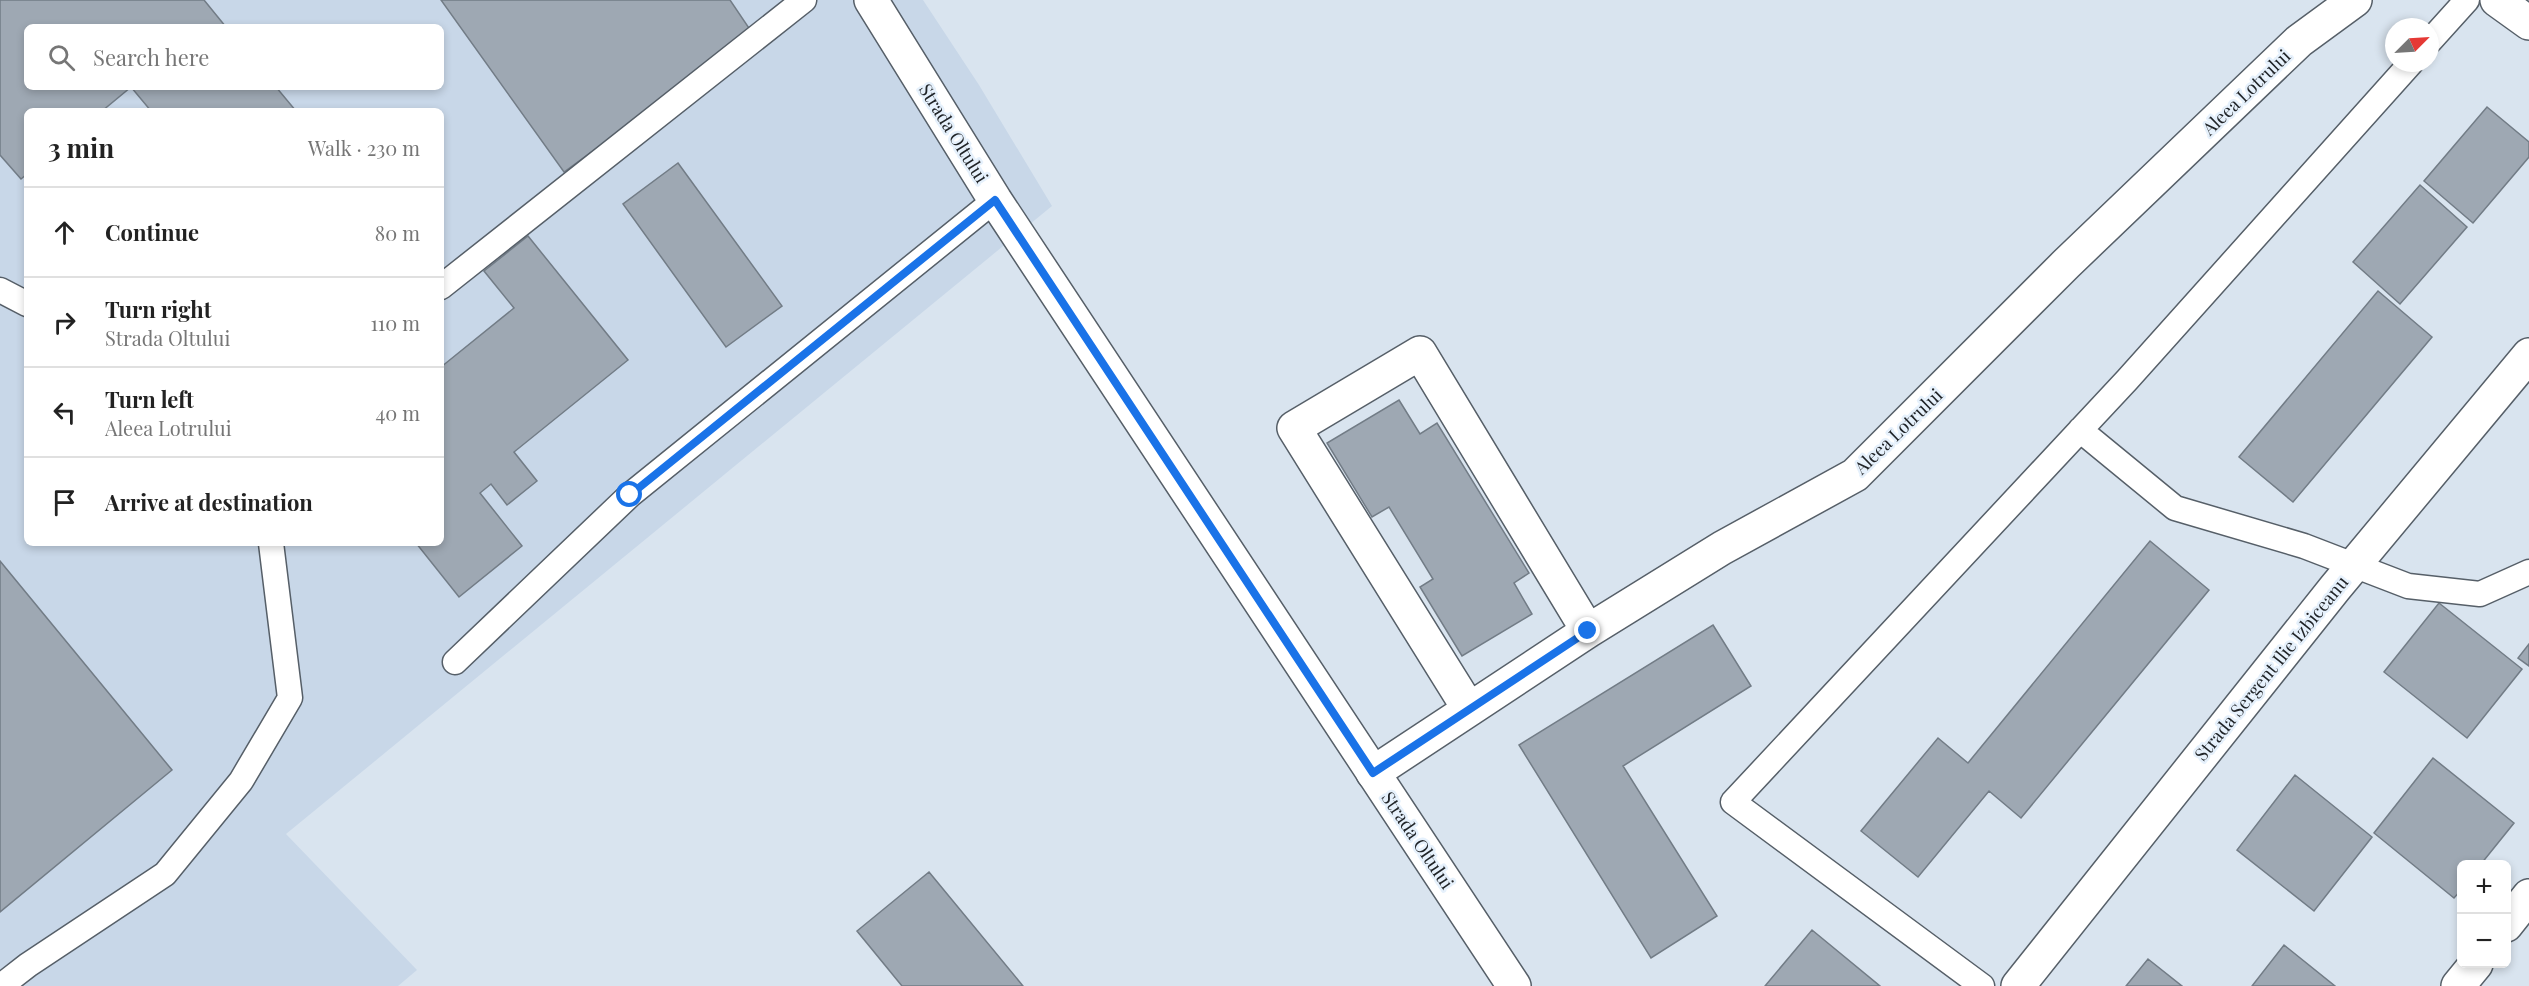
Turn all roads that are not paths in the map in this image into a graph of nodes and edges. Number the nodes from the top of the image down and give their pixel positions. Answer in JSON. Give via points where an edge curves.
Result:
{"nodes":[{"id":1,"x":804,"y":0,"type":"edge"},
{"id":2,"x":871,"y":0,"type":"edge"},
{"id":3,"x":2355,"y":0,"type":"edge"},
{"id":4,"x":2467,"y":0,"type":"edge"},
{"id":5,"x":2497,"y":0,"type":"edge"},
{"id":6,"x":2529,"y":23,"type":"edge"},
{"id":7,"x":2439,"y":31,"type":"edge"},
{"id":8,"x":2403,"y":72,"type":"edge"},
{"id":9,"x":995,"y":200,"type":"junction"},
{"id":10,"x":444,"y":285,"type":"edge"},
{"id":11,"x":0,"y":290,"type":"edge"},
{"id":12,"x":24,"y":302,"type":"edge"},
{"id":13,"x":2529,"y":355,"type":"edge"},
{"id":14,"x":2080,"y":430,"type":"junction"},
{"id":15,"x":271,"y":546,"type":"edge"},
{"id":16,"x":2354,"y":565,"type":"junction"},
{"id":17,"x":2529,"y":572,"type":"edge"},
{"id":18,"x":1588,"y":631,"type":"junction"},
{"id":19,"x":454,"y":662,"type":"dead end"},
{"id":20,"x":1469,"y":709,"type":"junction"},
{"id":21,"x":1373,"y":773,"type":"junction"},
{"id":22,"x":2529,"y":896,"type":"edge"},
{"id":23,"x":2511,"y":919,"type":"edge"},
{"id":24,"x":2472,"y":968,"type":"edge"},
{"id":25,"x":1,"y":986,"type":"edge"},
{"id":26,"x":1514,"y":986,"type":"edge"},
{"id":27,"x":1982,"y":986,"type":"edge"},
{"id":28,"x":2018,"y":986,"type":"edge"},
{"id":29,"x":2458,"y":986,"type":"edge"}],
"edges":[{"from":1,"to":10,"type":"lane"},
{"from":2,"to":9,"type":"street","name":"Strada Oltului"},
{"from":3,"to":18,"type":"street","name":"Aleea Lotrului","via":[[2299,41],[2066,264],[1855,475],[1722,548]]},
{"from":4,"to":7,"type":"lane"},
{"from":5,"to":6,"type":"street"},
{"from":8,"to":14,"type":"lane"},
{"from":9,"to":19,"type":"lane","via":[[630,495]]},
{"from":9,"to":21,"type":"street","name":"Strada Oltului"},
{"from":11,"to":12,"type":"lane"},
{"from":13,"to":16,"type":"street","name":"Strada Sergent Ilie Izbiceanu"},
{"from":14,"to":16,"type":"lane","via":[[2175,508]]},
{"from":14,"to":27,"type":"lane","via":[[1733,802]]},
{"from":15,"to":25,"type":"lane","via":[[290,698],[241,781],[165,874]]},
{"from":16,"to":17,"type":"lane","via":[[2408,586],[2480,594]]},
{"from":16,"to":28,"type":"street","name":"Strada Sergent Ilie Izbiceanu"},
{"from":18,"to":20,"type":"street","name":"Aleea Lotrului"},
{"from":18,"to":20,"type":"street","via":[[1420,353],[1294,428]]},
{"from":20,"to":21,"type":"street","name":"Aleea Lotrului"},
{"from":21,"to":26,"type":"street","name":"Strada Oltului"},
{"from":22,"to":23,"type":"street"},
{"from":24,"to":29,"type":"street"}]}
